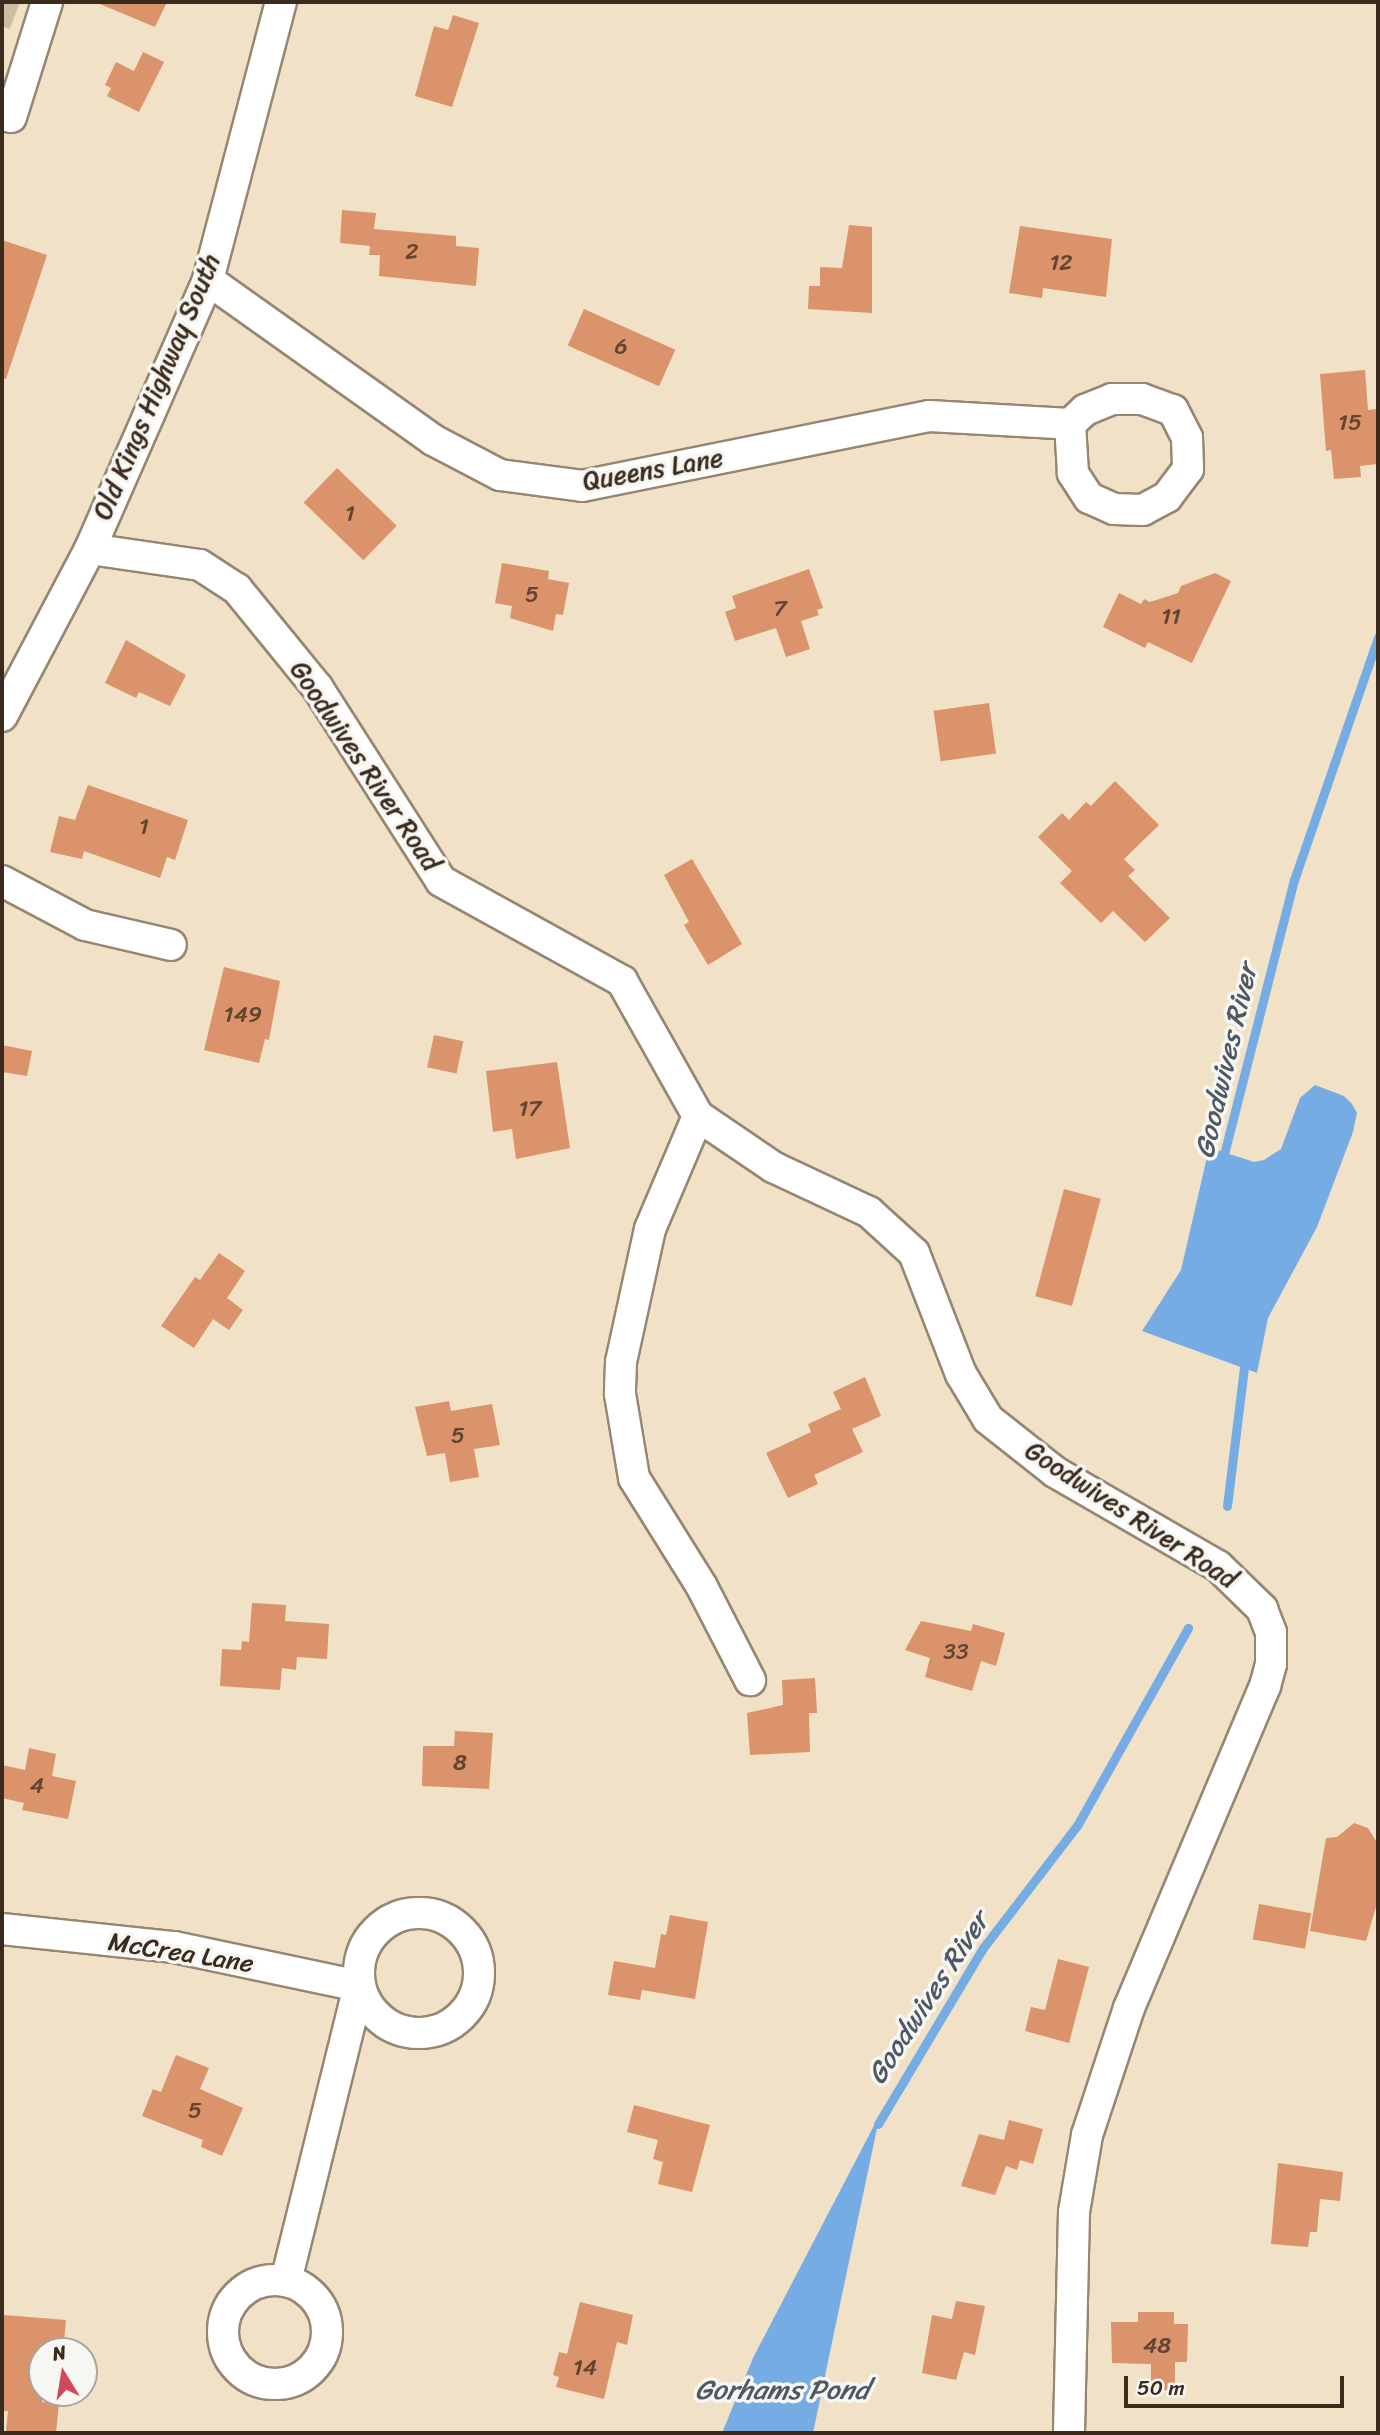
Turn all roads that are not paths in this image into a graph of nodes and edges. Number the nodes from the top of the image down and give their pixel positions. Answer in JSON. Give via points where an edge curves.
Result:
{"nodes":[{"id":1,"x":281,"y":2,"type":"edge"},
{"id":2,"x":34,"y":13,"type":"edge"},
{"id":3,"x":13,"y":74,"type":"edge"},
{"id":4,"x":2,"y":114,"type":"edge"},
{"id":5,"x":208,"y":280,"type":"junction"},
{"id":6,"x":1070,"y":424,"type":"dead end"},
{"id":7,"x":90,"y":549,"type":"junction"},
{"id":8,"x":2,"y":716,"type":"edge"},
{"id":9,"x":2,"y":881,"type":"edge"},
{"id":10,"x":171,"y":945,"type":"dead end"},
{"id":11,"x":698,"y":1116,"type":"junction"},
{"id":12,"x":750,"y":1679,"type":"dead end"},
{"id":13,"x":2,"y":1929,"type":"edge"},
{"id":14,"x":359,"y":1986,"type":"junction"},
{"id":15,"x":286,"y":2281,"type":"dead end"},
{"id":16,"x":1069,"y":2433,"type":"edge"}],
"edges":[{"from":1,"to":5,"type":"street","name":"Old Kings Highway South"},
{"from":2,"to":3,"type":"street"},
{"from":3,"to":4,"type":"street","via":[[11,117]]},
{"from":5,"to":6,"type":"street","name":"Queens Lane","via":[[433,440],[500,475],[582,486],[929,416]]},
{"from":5,"to":7,"type":"street","name":"Old Kings Highway South"},
{"from":7,"to":8,"type":"street","name":"Old Kings Highway South"},
{"from":7,"to":11,"type":"street","name":"Goodwives River Road","via":[[200,565],[237,589],[317,687],[441,881],[622,981]]},
{"from":9,"to":10,"type":"street","via":[[85,925]]},
{"from":11,"to":12,"type":"street","via":[[650,1229],[621,1362],[620,1394],[634,1478],[702,1587]]},
{"from":11,"to":16,"type":"street","name":"Goodwives River Road","via":[[773,1167],[869,1212],[897,1235],[914,1253],[961,1374],[988,1419],[1055,1472],[1218,1566],[1262,1609],[1271,1632],[1271,1664],[1265,1686],[1129,2008],[1087,2135],[1074,2213]]},
{"from":13,"to":14,"type":"street","name":"McCrea Lane","via":[[174,1947]]},
{"from":14,"to":14,"type":"street","via":[[369,2008],[386,2024],[408,2032],[440,2029],[470,2005],[479,1983],[478,1959],[468,1937],[451,1921],[429,1913],[405,1913],[383,1923],[367,1941],[359,1963]]},
{"from":14,"to":15,"type":"street"}]}
